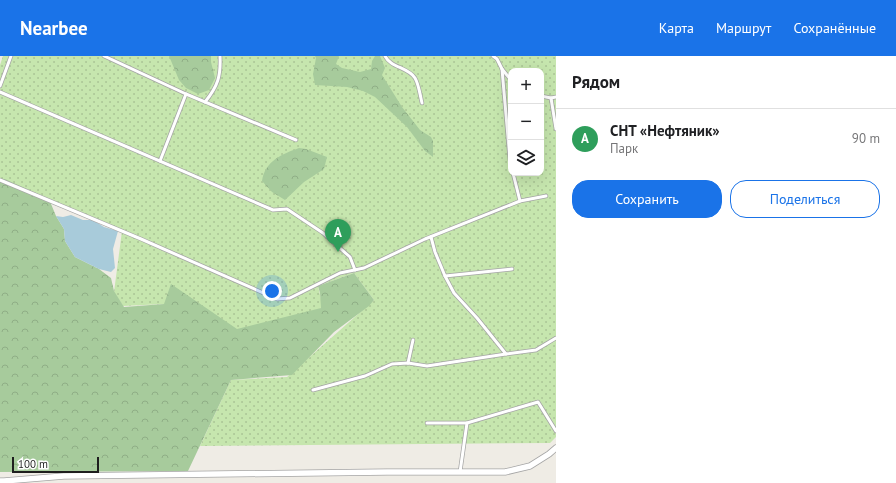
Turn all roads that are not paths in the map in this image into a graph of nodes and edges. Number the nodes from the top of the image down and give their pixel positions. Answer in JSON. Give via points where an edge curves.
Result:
{"nodes":[{"id":1,"x":11,"y":56,"type":"edge"},
{"id":2,"x":104,"y":56,"type":"edge"},
{"id":3,"x":220,"y":56,"type":"edge"},
{"id":4,"x":385,"y":56,"type":"edge"},
{"id":5,"x":493,"y":56,"type":"edge"},
{"id":6,"x":502,"y":69,"type":"junction"},
{"id":7,"x":508,"y":76,"type":"edge"},
{"id":8,"x":0,"y":86,"type":"edge"},
{"id":9,"x":0,"y":92,"type":"edge"},
{"id":10,"x":186,"y":94,"type":"junction"},
{"id":11,"x":544,"y":97,"type":"edge"},
{"id":12,"x":556,"y":97,"type":"edge"},
{"id":13,"x":550,"y":98,"type":"junction"},
{"id":14,"x":205,"y":102,"type":"junction"},
{"id":15,"x":422,"y":103,"type":"dead end"},
{"id":16,"x":556,"y":129,"type":"edge"},
{"id":17,"x":296,"y":140,"type":"dead end"},
{"id":18,"x":508,"y":140,"type":"edge"},
{"id":19,"x":160,"y":161,"type":"junction"},
{"id":20,"x":514,"y":176,"type":"edge"},
{"id":21,"x":0,"y":180,"type":"edge"},
{"id":22,"x":546,"y":196,"type":"dead end"},
{"id":23,"x":520,"y":201,"type":"junction"},
{"id":24,"x":431,"y":237,"type":"junction"},
{"id":25,"x":512,"y":269,"type":"dead end"},
{"id":26,"x":355,"y":270,"type":"junction"},
{"id":27,"x":446,"y":276,"type":"junction"},
{"id":28,"x":556,"y":338,"type":"edge"},
{"id":29,"x":413,"y":340,"type":"dead end"},
{"id":30,"x":506,"y":354,"type":"junction"},
{"id":31,"x":408,"y":364,"type":"junction"},
{"id":32,"x":313,"y":390,"type":"dead end"},
{"id":33,"x":427,"y":423,"type":"dead end"},
{"id":34,"x":467,"y":423,"type":"junction"},
{"id":35,"x":556,"y":431,"type":"edge"},
{"id":36,"x":556,"y":448,"type":"edge"},
{"id":37,"x":460,"y":472,"type":"junction"},
{"id":38,"x":0,"y":481,"type":"edge"}],
"edges":[{"from":1,"to":8,"type":"lane"},
{"from":2,"to":10,"type":"lane"},
{"from":3,"to":14,"type":"lane","via":[[220,77]]},
{"from":4,"to":15,"type":"lane","via":[[387,61],[414,77]]},
{"from":5,"to":6,"type":"lane"},
{"from":6,"to":7,"type":"lane"},
{"from":6,"to":18,"type":"lane"},
{"from":9,"to":19,"type":"lane"},
{"from":10,"to":14,"type":"lane"},
{"from":10,"to":19,"type":"lane"},
{"from":11,"to":13,"type":"lane"},
{"from":12,"to":13,"type":"lane"},
{"from":13,"to":16,"type":"lane"},
{"from":14,"to":17,"type":"lane"},
{"from":19,"to":26,"type":"lane","via":[[273,210],[287,209],[323,233],[350,257]]},
{"from":20,"to":23,"type":"lane"},
{"from":21,"to":26,"type":"lane","via":[[277,299],[290,298],[340,273]]},
{"from":22,"to":23,"type":"lane"},
{"from":23,"to":24,"type":"lane"},
{"from":24,"to":26,"type":"lane"},
{"from":24,"to":27,"type":"lane"},
{"from":25,"to":27,"type":"lane"},
{"from":27,"to":30,"type":"lane","via":[[454,292]]},
{"from":28,"to":30,"type":"lane","via":[[536,350]]},
{"from":29,"to":31,"type":"lane"},
{"from":30,"to":31,"type":"lane","via":[[427,366]]},
{"from":31,"to":32,"type":"lane","via":[[392,364],[365,376]]},
{"from":33,"to":34,"type":"lane"},
{"from":34,"to":35,"type":"lane","via":[[538,402]]},
{"from":34,"to":37,"type":"lane"},
{"from":36,"to":37,"type":"street","via":[[530,466],[505,472]]},
{"from":37,"to":38,"type":"street","via":[[64,476]]}]}
